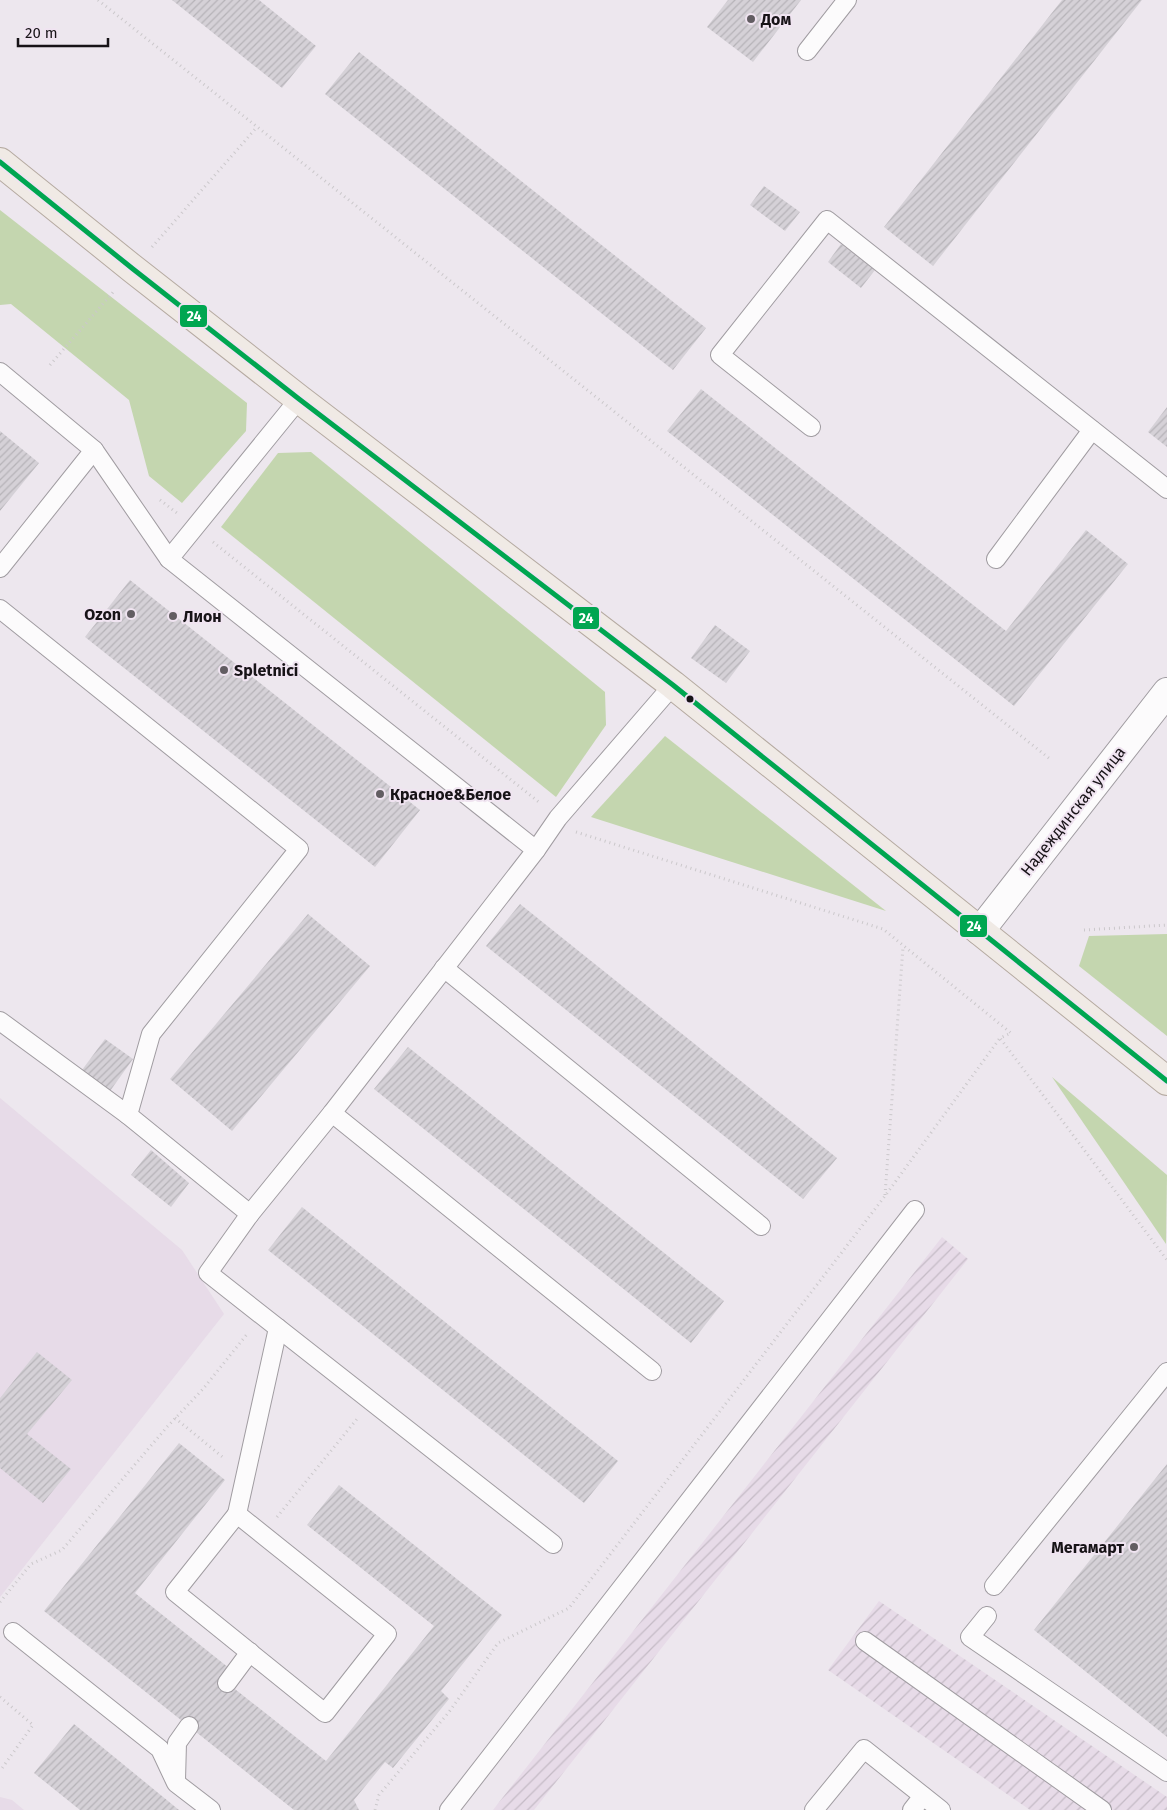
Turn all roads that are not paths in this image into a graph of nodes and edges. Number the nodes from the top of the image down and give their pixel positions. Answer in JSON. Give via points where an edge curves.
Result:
{"nodes":[{"id":1,"x":847,"y":0,"type":"edge"},
{"id":2,"x":807,"y":51,"type":"dead end"},
{"id":3,"x":0,"y":162,"type":"edge"},
{"id":4,"x":0,"y":372,"type":"edge"},
{"id":5,"x":299,"y":399,"type":"junction"},
{"id":6,"x":811,"y":427,"type":"dead end"},
{"id":7,"x":1092,"y":430,"type":"junction"},
{"id":8,"x":94,"y":450,"type":"junction"},
{"id":9,"x":1167,"y":490,"type":"edge"},
{"id":10,"x":169,"y":559,"type":"junction"},
{"id":11,"x":996,"y":559,"type":"dead end"},
{"id":12,"x":0,"y":568,"type":"edge"},
{"id":13,"x":0,"y":609,"type":"edge"},
{"id":14,"x":673,"y":684,"type":"junction"},
{"id":15,"x":1167,"y":692,"type":"edge"},
{"id":16,"x":536,"y":850,"type":"junction"},
{"id":17,"x":980,"y":931,"type":"junction"},
{"id":18,"x":444,"y":968,"type":"junction"},
{"id":19,"x":0,"y":1021,"type":"edge"},
{"id":20,"x":1167,"y":1082,"type":"edge"},
{"id":21,"x":332,"y":1113,"type":"junction"},
{"id":22,"x":128,"y":1115,"type":"junction"},
{"id":23,"x":915,"y":1210,"type":"dead end"},
{"id":24,"x":250,"y":1214,"type":"junction"},
{"id":25,"x":761,"y":1226,"type":"dead end"},
{"id":26,"x":278,"y":1328,"type":"junction"},
{"id":27,"x":652,"y":1371,"type":"dead end"},
{"id":28,"x":1167,"y":1372,"type":"edge"},
{"id":29,"x":237,"y":1514,"type":"junction"},
{"id":30,"x":553,"y":1544,"type":"dead end"},
{"id":31,"x":994,"y":1586,"type":"dead end"},
{"id":32,"x":987,"y":1616,"type":"dead end"},
{"id":33,"x":13,"y":1632,"type":"dead end"},
{"id":34,"x":865,"y":1641,"type":"dead end"},
{"id":35,"x":250,"y":1652,"type":"junction"},
{"id":36,"x":226,"y":1683,"type":"dead end"},
{"id":37,"x":189,"y":1726,"type":"dead end"},
{"id":38,"x":1167,"y":1772,"type":"edge"},
{"id":39,"x":176,"y":1783,"type":"junction"},
{"id":40,"x":923,"y":1796,"type":"junction"},
{"id":41,"x":211,"y":1810,"type":"edge"},
{"id":42,"x":449,"y":1810,"type":"edge"},
{"id":43,"x":814,"y":1810,"type":"edge"},
{"id":44,"x":912,"y":1810,"type":"edge"},
{"id":45,"x":941,"y":1810,"type":"edge"},
{"id":46,"x":1102,"y":1810,"type":"edge"}],
"edges":[{"from":1,"to":2,"type":"lane"},
{"from":3,"to":5,"type":"main road"},
{"from":4,"to":8,"type":"lane"},
{"from":5,"to":10,"type":"lane"},
{"from":5,"to":14,"type":"main road"},
{"from":6,"to":7,"type":"lane","via":[[720,355],[827,220]]},
{"from":7,"to":9,"type":"lane"},
{"from":7,"to":11,"type":"lane"},
{"from":8,"to":10,"type":"lane"},
{"from":8,"to":12,"type":"lane"},
{"from":10,"to":16,"type":"lane"},
{"from":13,"to":22,"type":"lane","via":[[299,849],[152,1034]]},
{"from":14,"to":16,"type":"lane","via":[[558,818]]},
{"from":14,"to":17,"type":"main road"},
{"from":15,"to":17,"type":"street","name":"Надеждинская улица"},
{"from":16,"to":18,"type":"lane"},
{"from":17,"to":20,"type":"main road"},
{"from":18,"to":21,"type":"lane"},
{"from":18,"to":25,"type":"lane"},
{"from":19,"to":22,"type":"lane"},
{"from":21,"to":24,"type":"lane"},
{"from":21,"to":27,"type":"lane"},
{"from":22,"to":24,"type":"lane"},
{"from":23,"to":42,"type":"lane"},
{"from":24,"to":26,"type":"lane","via":[[208,1273]]},
{"from":26,"to":29,"type":"lane"},
{"from":26,"to":30,"type":"lane"},
{"from":28,"to":31,"type":"lane"},
{"from":29,"to":35,"type":"lane","via":[[175,1592]]},
{"from":29,"to":35,"type":"lane","via":[[387,1634],[325,1713]]},
{"from":32,"to":38,"type":"lane","via":[[970,1637]]},
{"from":33,"to":39,"type":"lane","via":[[160,1749]]},
{"from":34,"to":46,"type":"lane"},
{"from":35,"to":36,"type":"lane"},
{"from":37,"to":39,"type":"lane","via":[[177,1743]]},
{"from":39,"to":41,"type":"lane"},
{"from":40,"to":43,"type":"lane","via":[[864,1749]]},
{"from":40,"to":44,"type":"lane"},
{"from":40,"to":45,"type":"lane"}]}
